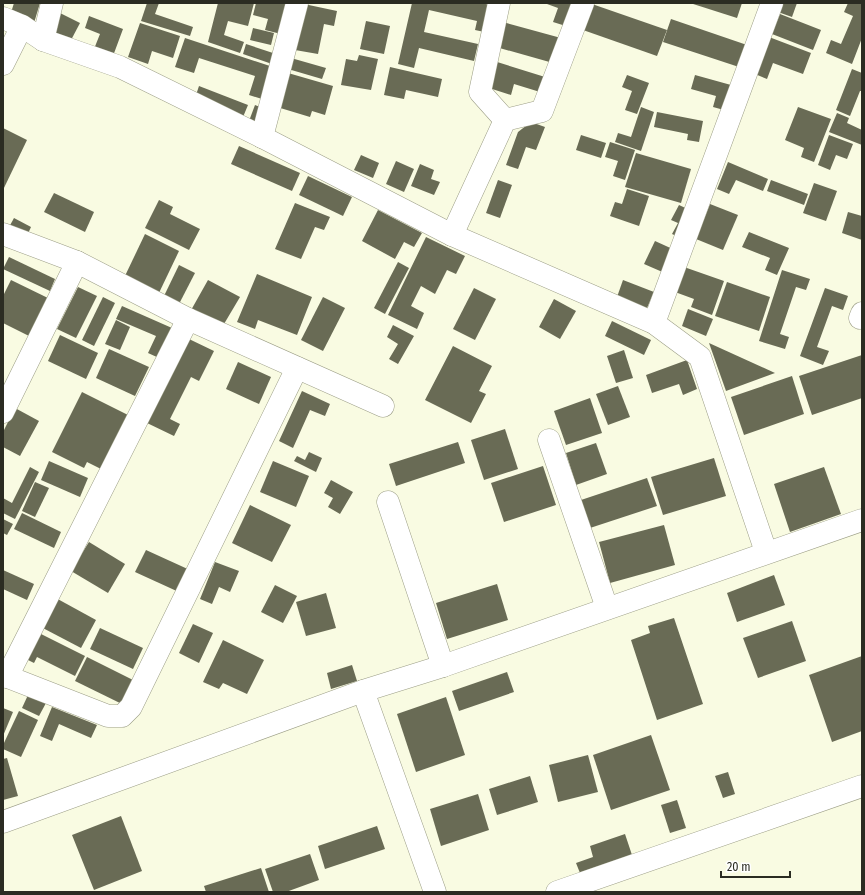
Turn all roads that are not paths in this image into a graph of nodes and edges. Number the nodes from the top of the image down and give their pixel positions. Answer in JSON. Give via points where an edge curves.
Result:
{"nodes":[{"id":1,"x":52,"y":3,"type":"edge"},
{"id":2,"x":297,"y":3,"type":"edge"},
{"id":3,"x":499,"y":3,"type":"edge"},
{"id":4,"x":583,"y":3,"type":"edge"},
{"id":5,"x":772,"y":3,"type":"edge"},
{"id":6,"x":12,"y":22,"type":"edge"},
{"id":7,"x":43,"y":40,"type":"junction"},
{"id":8,"x":3,"y":64,"type":"edge"},
{"id":9,"x":505,"y":120,"type":"junction"},
{"id":10,"x":262,"y":137,"type":"junction"},
{"id":11,"x":3,"y":234,"type":"edge"},
{"id":12,"x":452,"y":235,"type":"junction"},
{"id":13,"x":77,"y":262,"type":"junction"},
{"id":14,"x":188,"y":319,"type":"junction"},
{"id":15,"x":654,"y":323,"type":"junction"},
{"id":16,"x":297,"y":368,"type":"junction"},
{"id":17,"x":383,"y":406,"type":"dead end"},
{"id":18,"x":3,"y":412,"type":"edge"},
{"id":19,"x":549,"y":440,"type":"dead end"},
{"id":20,"x":388,"y":502,"type":"dead end"},
{"id":21,"x":862,"y":520,"type":"edge"},
{"id":22,"x":766,"y":552,"type":"junction"},
{"id":23,"x":607,"y":608,"type":"junction"},
{"id":24,"x":443,"y":666,"type":"junction"},
{"id":25,"x":5,"y":676,"type":"edge"},
{"id":26,"x":363,"y":691,"type":"junction"},
{"id":27,"x":862,"y":786,"type":"edge"},
{"id":28,"x":3,"y":822,"type":"edge"},
{"id":29,"x":435,"y":892,"type":"edge"},
{"id":30,"x":557,"y":892,"type":"edge"}],
"edges":[{"from":1,"to":7,"type":"street"},
{"from":2,"to":10,"type":"street"},
{"from":3,"to":9,"type":"street","via":[[480,92]]},
{"from":4,"to":9,"type":"street","via":[[542,111]]},
{"from":5,"to":15,"type":"street"},
{"from":6,"to":7,"type":"street"},
{"from":6,"to":8,"type":"street"},
{"from":7,"to":10,"type":"street","via":[[120,66]]},
{"from":9,"to":12,"type":"street"},
{"from":10,"to":12,"type":"street"},
{"from":11,"to":13,"type":"street"},
{"from":12,"to":15,"type":"street"},
{"from":13,"to":14,"type":"street"},
{"from":13,"to":18,"type":"street"},
{"from":14,"to":16,"type":"street"},
{"from":14,"to":25,"type":"street"},
{"from":15,"to":22,"type":"street","via":[[700,357]]},
{"from":16,"to":17,"type":"street"},
{"from":16,"to":25,"type":"street","via":[[131,707],[122,716],[108,716]]},
{"from":19,"to":23,"type":"street"},
{"from":20,"to":24,"type":"street"},
{"from":21,"to":22,"type":"street"},
{"from":22,"to":23,"type":"street"},
{"from":23,"to":24,"type":"street"},
{"from":24,"to":26,"type":"street"},
{"from":26,"to":28,"type":"street"},
{"from":26,"to":29,"type":"street"},
{"from":27,"to":30,"type":"street"}]}
